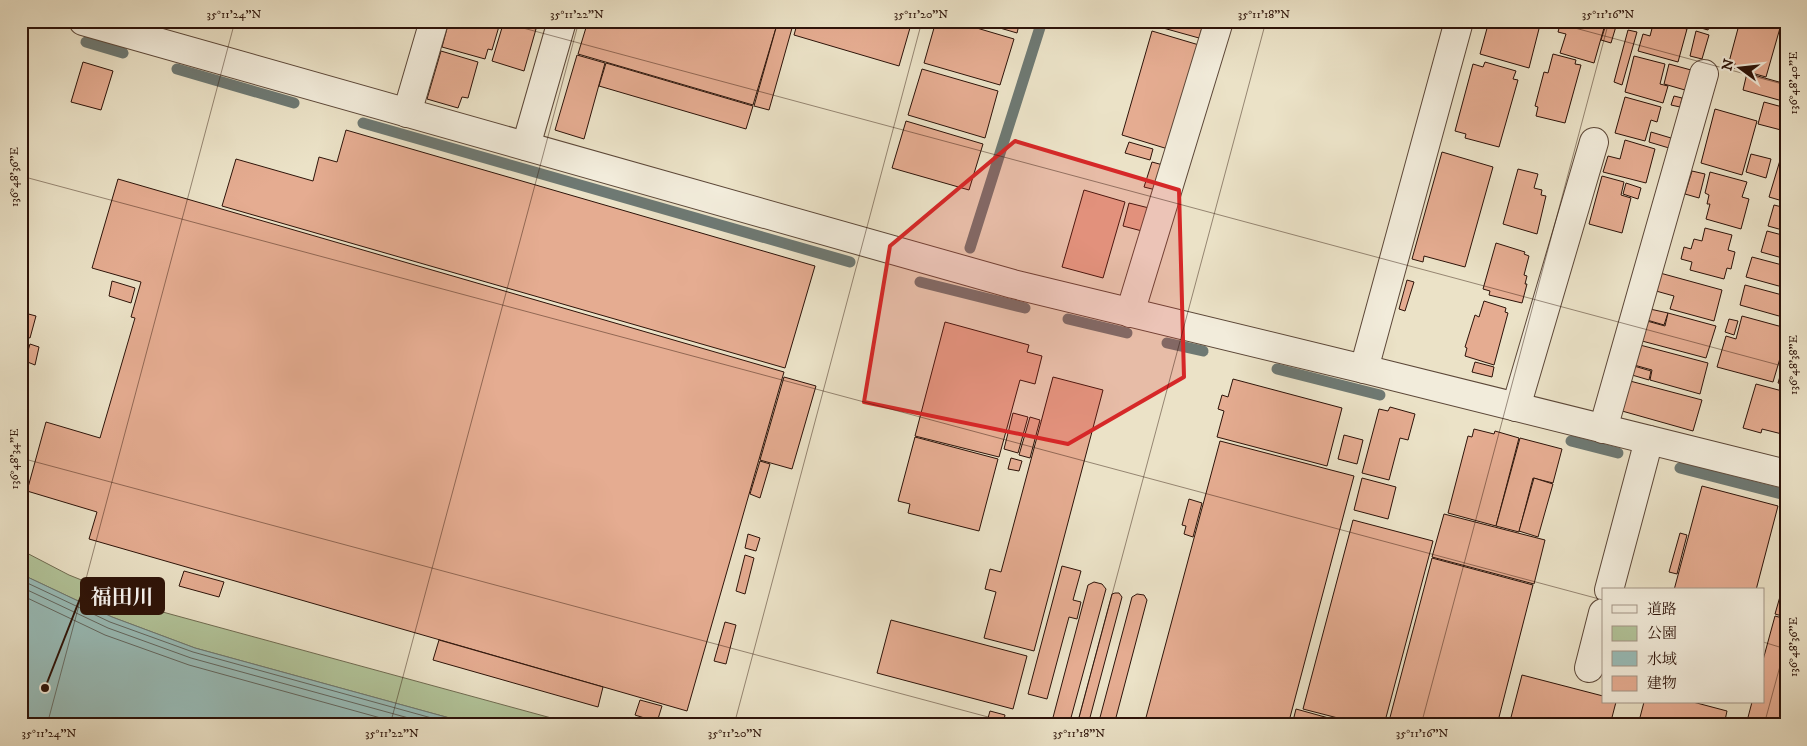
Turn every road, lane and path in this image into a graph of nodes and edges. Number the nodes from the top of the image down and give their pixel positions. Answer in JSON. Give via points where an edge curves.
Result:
{"nodes":[{"id":1,"x":83,"y":21,"type":"edge"},
{"id":2,"x":434,"y":21,"type":"edge"},
{"id":3,"x":562,"y":21,"type":"edge"},
{"id":4,"x":1218,"y":21,"type":"edge"},
{"id":5,"x":1460,"y":21,"type":"edge"},
{"id":6,"x":1704,"y":74,"type":"dead end"},
{"id":7,"x":407,"y":113,"type":"junction"},
{"id":8,"x":1594,"y":142,"type":"dead end"},
{"id":9,"x":526,"y":146,"type":"junction"},
{"id":10,"x":1130,"y":313,"type":"junction"},
{"id":11,"x":1364,"y":369,"type":"junction"},
{"id":12,"x":1516,"y":407,"type":"junction"},
{"id":13,"x":1603,"y":429,"type":"junction"},
{"id":14,"x":1649,"y":440,"type":"junction"},
{"id":15,"x":1786,"y":474,"type":"edge"},
{"id":16,"x":1610,"y":588,"type":"edge"},
{"id":17,"x":1602,"y":616,"type":"edge"},
{"id":18,"x":1589,"y":668,"type":"dead end"}],
"edges":[{"from":1,"to":7,"type":"street"},
{"from":2,"to":7,"type":"street"},
{"from":3,"to":9,"type":"street"},
{"from":4,"to":10,"type":"street"},
{"from":5,"to":11,"type":"street"},
{"from":6,"to":13,"type":"street"},
{"from":7,"to":9,"type":"street"},
{"from":8,"to":12,"type":"street"},
{"from":9,"to":10,"type":"street","via":[[1013,284]]},
{"from":10,"to":11,"type":"street"},
{"from":11,"to":12,"type":"street"},
{"from":12,"to":13,"type":"street"},
{"from":13,"to":14,"type":"street"},
{"from":14,"to":15,"type":"street"},
{"from":14,"to":16,"type":"street"},
{"from":17,"to":18,"type":"street"}]}
